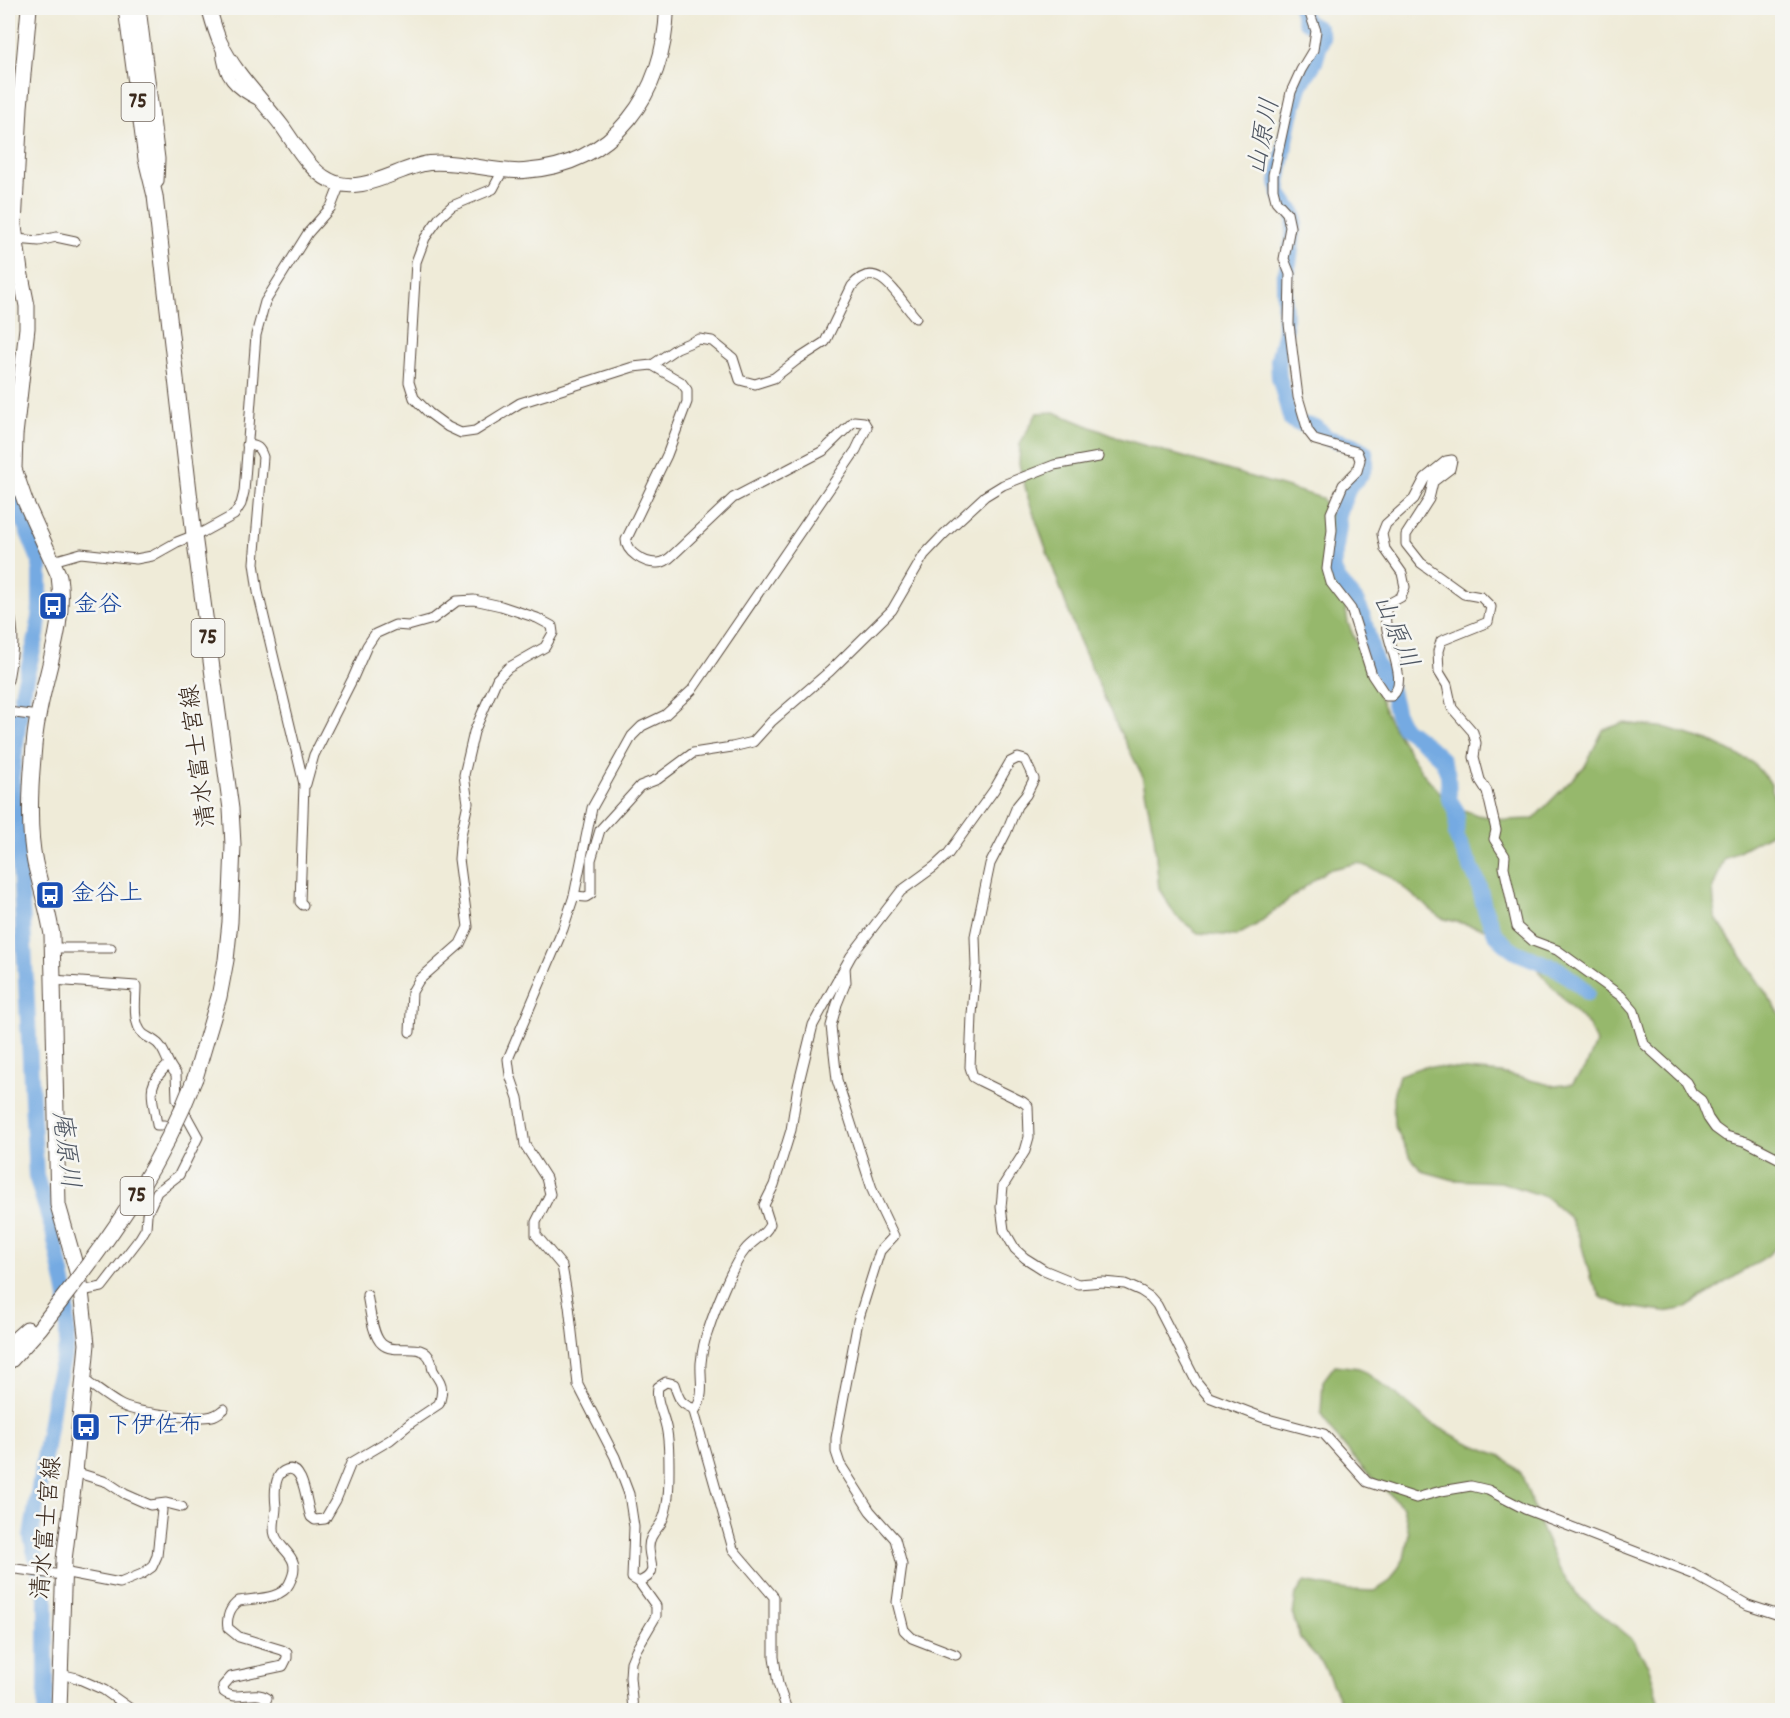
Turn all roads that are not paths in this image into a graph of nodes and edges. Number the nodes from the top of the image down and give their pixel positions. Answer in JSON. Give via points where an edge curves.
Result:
{"nodes":[{"id":1,"x":29,"y":8,"type":"edge"},
{"id":2,"x":126,"y":8,"type":"edge"},
{"id":3,"x":138,"y":8,"type":"edge"},
{"id":4,"x":209,"y":8,"type":"edge"},
{"id":5,"x":667,"y":8,"type":"edge"},
{"id":6,"x":1308,"y":8,"type":"edge"},
{"id":7,"x":503,"y":170,"type":"junction"},
{"id":8,"x":340,"y":183,"type":"junction"},
{"id":9,"x":155,"y":196,"type":"junction"},
{"id":10,"x":16,"y":239,"type":"junction"},
{"id":11,"x":75,"y":241,"type":"dead end"},
{"id":12,"x":916,"y":318,"type":"dead end"},
{"id":13,"x":652,"y":365,"type":"junction"},
{"id":14,"x":247,"y":445,"type":"junction"},
{"id":15,"x":1099,"y":457,"type":"dead end"},
{"id":16,"x":194,"y":535,"type":"junction"},
{"id":17,"x":53,"y":561,"type":"junction"},
{"id":18,"x":8,"y":607,"type":"edge"},
{"id":19,"x":8,"y":680,"type":"edge"},
{"id":20,"x":8,"y":712,"type":"edge"},
{"id":21,"x":38,"y":716,"type":"junction"},
{"id":22,"x":304,"y":784,"type":"junction"},
{"id":23,"x":574,"y":896,"type":"junction"},
{"id":24,"x":303,"y":905,"type":"dead end"},
{"id":25,"x":52,"y":948,"type":"junction"},
{"id":26,"x":111,"y":948,"type":"dead end"},
{"id":27,"x":845,"y":967,"type":"junction"},
{"id":28,"x":53,"y":980,"type":"junction"},
{"id":29,"x":410,"y":1032,"type":"dead end"},
{"id":30,"x":168,"y":1065,"type":"junction"},
{"id":31,"x":164,"y":1125,"type":"dead end"},
{"id":32,"x":1782,"y":1160,"type":"edge"},
{"id":33,"x":81,"y":1291,"type":"junction"},
{"id":34,"x":367,"y":1295,"type":"dead end"},
{"id":35,"x":60,"y":1302,"type":"junction"},
{"id":36,"x":8,"y":1346,"type":"edge"},
{"id":37,"x":8,"y":1360,"type":"edge"},
{"id":38,"x":84,"y":1380,"type":"junction"},
{"id":39,"x":693,"y":1408,"type":"junction"},
{"id":40,"x":224,"y":1409,"type":"dead end"},
{"id":41,"x":75,"y":1472,"type":"junction"},
{"id":42,"x":158,"y":1505,"type":"junction"},
{"id":43,"x":182,"y":1507,"type":"dead end"},
{"id":44,"x":8,"y":1568,"type":"edge"},
{"id":45,"x":63,"y":1574,"type":"junction"},
{"id":46,"x":639,"y":1582,"type":"junction"},
{"id":47,"x":1782,"y":1616,"type":"edge"},
{"id":48,"x":956,"y":1655,"type":"dead end"},
{"id":49,"x":60,"y":1674,"type":"junction"},
{"id":50,"x":59,"y":1710,"type":"edge"},
{"id":51,"x":132,"y":1710,"type":"edge"},
{"id":52,"x":262,"y":1710,"type":"edge"},
{"id":53,"x":633,"y":1710,"type":"edge"},
{"id":54,"x":788,"y":1710,"type":"edge"}],
"edges":[{"from":1,"to":10,"type":"main road","name":"清水富士宮線","via":[[20,107]]},
{"from":2,"to":9,"type":"main road","name":"清水富士宮線","number":"75","via":[[146,159]]},
{"from":3,"to":9,"type":"main road","name":"清水富士宮線","number":"75","via":[[157,159]]},
{"from":4,"to":8,"type":"street","via":[[220,42],[235,68],[318,173]]},
{"from":5,"to":7,"type":"street","via":[[661,55],[652,84],[622,127],[574,159],[546,168]]},
{"from":6,"to":32,"type":"street","via":[[1316,31],[1315,41],[1291,92],[1273,189],[1290,227],[1284,259],[1290,274],[1289,324],[1298,397],[1308,431],[1315,440],[1357,452],[1360,460],[1357,471],[1343,484],[1331,513],[1327,569],[1331,583],[1351,609],[1372,675],[1386,696],[1392,696],[1400,681],[1384,612],[1388,604],[1401,597],[1405,587],[1402,573],[1385,549],[1382,534],[1386,524],[1414,500],[1425,478],[1452,460],[1450,470],[1433,482],[1429,499],[1406,535],[1406,544],[1421,563],[1464,594],[1481,597],[1491,607],[1488,622],[1441,641],[1439,672],[1447,685],[1452,708],[1473,732],[1474,757],[1492,810],[1494,839],[1505,856],[1517,927],[1621,996],[1634,1011],[1644,1044],[1686,1082],[1701,1100],[1715,1128]]},
{"from":7,"to":8,"type":"street","via":[[429,164],[365,183]]},
{"from":7,"to":13,"type":"street","via":[[493,189],[452,206],[425,238],[416,262],[409,382],[414,398],[448,428],[461,433],[475,431],[520,403],[633,367]]},
{"from":8,"to":14,"type":"street","via":[[331,207],[308,233],[265,302],[256,335]]},
{"from":9,"to":16,"type":"main road","name":"清水富士宮線","number":"75"},
{"from":10,"to":11,"type":"street","via":[[39,241],[56,237]]},
{"from":10,"to":17,"type":"main road","name":"清水富士宮線","via":[[27,328],[14,469]]},
{"from":12,"to":13,"type":"street","via":[[893,287],[878,276],[868,275],[849,292],[825,342],[774,378],[755,384],[740,380],[733,358],[712,341],[699,339]]},
{"from":13,"to":23,"type":"street","via":[[681,382],[687,390],[687,402],[667,455],[626,540],[631,553],[655,564],[665,562],[733,498],[823,451],[854,421],[864,422],[867,427],[856,450],[692,690],[665,715],[642,726],[632,736],[592,807]]},
{"from":14,"to":16,"type":"street","via":[[241,504],[234,515]]},
{"from":14,"to":22,"type":"street","via":[[255,445],[262,457],[254,563],[258,592]]},
{"from":15,"to":23,"type":"street","via":[[1054,465],[985,496],[924,555],[892,610],[753,742],[693,753],[658,779],[640,786],[600,830],[591,860],[591,894]]},
{"from":16,"to":17,"type":"street","via":[[144,558],[81,553]]},
{"from":16,"to":35,"type":"main road","name":"清水富士宮線","number":"75","bridge":true,"via":[[231,809],[233,845],[226,960],[195,1078],[173,1130],[135,1199]]},
{"from":17,"to":21,"type":"main road","name":"清水富士宮線","via":[[61,600]]},
{"from":18,"to":19,"type":"street","via":[[14,650]]},
{"from":20,"to":21,"type":"street"},
{"from":21,"to":25,"type":"main road","name":"清水富士宮線","via":[[31,815],[35,862],[48,907]]},
{"from":22,"to":24,"type":"street","via":[[300,902]]},
{"from":22,"to":29,"type":"street","via":[[314,755],[375,634],[395,625],[408,626],[433,619],[457,601],[474,600],[552,626],[553,633],[545,647],[508,668],[498,679],[474,732],[464,775],[468,803],[459,859],[468,927],[460,944],[419,980],[412,992]]},
{"from":23,"to":46,"type":"street","via":[[508,1059],[525,1145],[546,1178],[550,1194],[536,1222],[536,1235],[562,1266],[578,1385],[629,1494],[634,1527],[632,1578]]},
{"from":25,"to":26,"type":"street"},
{"from":25,"to":28,"type":"main road","name":"清水富士宮線"},
{"from":27,"to":39,"type":"street","via":[[813,1025],[804,1054],[791,1130],[765,1205],[770,1224],[767,1232],[743,1252],[707,1332],[701,1363],[702,1399]]},
{"from":27,"to":47,"type":"street","via":[[901,891],[948,854],[1010,762],[1025,760],[1034,779],[990,864],[975,936],[970,1067],[973,1077],[1028,1106],[1029,1137],[1025,1151],[1003,1186],[1001,1207],[1004,1230],[1015,1249],[1044,1270],[1078,1284],[1125,1284],[1141,1291],[1156,1305],[1196,1381],[1209,1397],[1264,1418],[1324,1434],[1367,1482],[1416,1498],[1471,1486],[1488,1490],[1524,1509],[1693,1574],[1748,1605]]},
{"from":27,"to":48,"type":"street","via":[[846,982],[831,1026],[837,1080],[873,1192],[894,1236],[880,1251],[858,1321],[836,1452],[870,1511],[895,1539],[902,1565],[897,1602],[904,1630],[912,1638]]},
{"from":28,"to":30,"type":"street","via":[[136,986],[140,1029],[161,1046]]},
{"from":28,"to":33,"type":"main road","name":"清水富士宮線","via":[[58,1205]]},
{"from":30,"to":31,"type":"street","via":[[157,1075],[152,1088],[157,1125]]},
{"from":30,"to":33,"type":"street","via":[[176,1074],[177,1099],[198,1137],[179,1175],[157,1192],[140,1238],[102,1287]]},
{"from":33,"to":38,"type":"main road","name":"清水富士宮線","via":[[87,1330]]},
{"from":34,"to":52,"type":"street","via":[[376,1335],[383,1345],[398,1350],[414,1348],[431,1359],[442,1388],[439,1404],[351,1463],[324,1519],[310,1517],[299,1473],[286,1469],[281,1473],[274,1492],[275,1536],[294,1566],[290,1582],[278,1595],[238,1600],[227,1623],[238,1637],[287,1653],[283,1666],[231,1677],[223,1686],[229,1695],[261,1694],[267,1698]]},
{"from":35,"to":36,"type":"main road","name":"清水富士宮線","number":"75"},
{"from":35,"to":37,"type":"main road","name":"清水富士宮線","number":"75"},
{"from":38,"to":40,"type":"street","via":[[120,1405],[158,1415],[196,1418],[215,1416]]},
{"from":38,"to":41,"type":"main road","name":"清水富士宮線"},
{"from":39,"to":46,"type":"street","via":[[680,1401],[674,1384],[666,1382],[658,1387],[656,1395],[667,1431],[666,1507],[652,1534],[651,1573]]},
{"from":39,"to":54,"type":"street","via":[[733,1549],[774,1597],[774,1657],[778,1684]]},
{"from":41,"to":42,"type":"street","via":[[107,1482],[141,1502]]},
{"from":41,"to":45,"type":"main road","name":"清水富士宮線"},
{"from":42,"to":43,"type":"street"},
{"from":42,"to":45,"type":"street","via":[[162,1521],[152,1567],[120,1583]]},
{"from":44,"to":45,"type":"street"},
{"from":45,"to":49,"type":"main road","name":"清水富士宮線"},
{"from":46,"to":53,"type":"street","via":[[656,1606],[656,1616],[631,1662]]},
{"from":49,"to":50,"type":"main road","name":"清水富士宮線"},
{"from":49,"to":51,"type":"street","via":[[104,1690]]}]}
